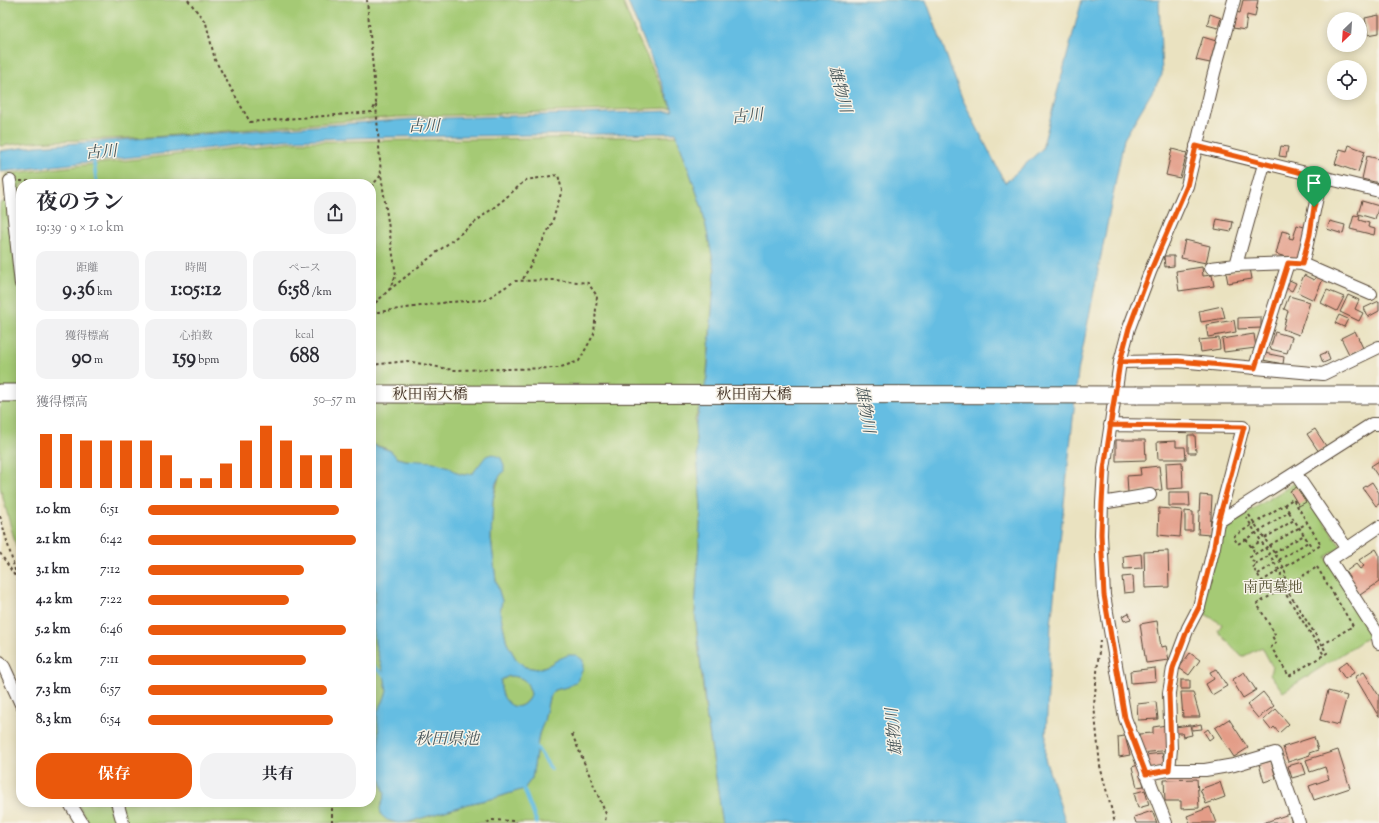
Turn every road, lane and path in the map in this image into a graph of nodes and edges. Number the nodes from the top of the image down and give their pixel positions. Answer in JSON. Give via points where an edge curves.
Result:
{"nodes":[{"id":1,"x":188,"y":0,"type":"edge"},
{"id":2,"x":367,"y":0,"type":"edge"},
{"id":3,"x":1234,"y":0,"type":"edge"},
{"id":4,"x":376,"y":103,"type":"junction"},
{"id":5,"x":1196,"y":146,"type":"junction"},
{"id":6,"x":1264,"y":164,"type":"junction"},
{"id":7,"x":381,"y":175,"type":"junction"},
{"id":8,"x":1322,"y":178,"type":"junction"},
{"id":9,"x":10,"y":181,"type":"joint"},
{"id":10,"x":16,"y":181,"type":"edge"},
{"id":11,"x":376,"y":181,"type":"edge"},
{"id":12,"x":1379,"y":191,"type":"edge"},
{"id":13,"x":16,"y":237,"type":"edge"},
{"id":14,"x":1288,"y":263,"type":"junction"},
{"id":15,"x":1302,"y":264,"type":"junction"},
{"id":16,"x":1236,"y":265,"type":"junction"},
{"id":17,"x":1211,"y":268,"type":"dead end"},
{"id":18,"x":522,"y":281,"type":"junction"},
{"id":19,"x":389,"y":290,"type":"junction"},
{"id":20,"x":1371,"y":294,"type":"dead end"},
{"id":21,"x":376,"y":302,"type":"edge"},
{"id":22,"x":376,"y":312,"type":"edge"},
{"id":23,"x":1379,"y":347,"type":"edge"},
{"id":24,"x":1120,"y":362,"type":"junction"},
{"id":25,"x":376,"y":364,"type":"edge"},
{"id":26,"x":1255,"y":368,"type":"junction"},
{"id":27,"x":0,"y":393,"type":"edge"},
{"id":28,"x":16,"y":393,"type":"edge"},
{"id":29,"x":376,"y":394,"type":"edge"},
{"id":30,"x":1379,"y":395,"type":"edge"},
{"id":31,"x":1379,"y":424,"type":"edge"},
{"id":32,"x":1110,"y":425,"type":"junction"},
{"id":33,"x":1295,"y":473,"type":"junction"},
{"id":34,"x":1150,"y":495,"type":"dead end"},
{"id":35,"x":1102,"y":503,"type":"junction"},
{"id":36,"x":1285,"y":504,"type":"junction"},
{"id":37,"x":1289,"y":512,"type":"junction"},
{"id":38,"x":1247,"y":513,"type":"dead end"},
{"id":39,"x":1244,"y":515,"type":"dead end"},
{"id":40,"x":0,"y":516,"type":"edge"},
{"id":41,"x":1294,"y":520,"type":"junction"},
{"id":42,"x":1218,"y":522,"type":"junction"},
{"id":43,"x":1255,"y":523,"type":"junction"},
{"id":44,"x":1307,"y":523,"type":"junction"},
{"id":45,"x":1251,"y":526,"type":"junction"},
{"id":46,"x":1379,"y":527,"type":"edge"},
{"id":47,"x":1299,"y":528,"type":"junction"},
{"id":48,"x":1260,"y":530,"type":"junction"},
{"id":49,"x":1256,"y":533,"type":"junction"},
{"id":50,"x":1304,"y":535,"type":"junction"},
{"id":51,"x":1265,"y":538,"type":"junction"},
{"id":52,"x":1246,"y":539,"type":"junction"},
{"id":53,"x":1261,"y":541,"type":"junction"},
{"id":54,"x":1308,"y":542,"type":"junction"},
{"id":55,"x":1269,"y":546,"type":"junction"},
{"id":56,"x":1251,"y":547,"type":"junction"},
{"id":57,"x":1266,"y":548,"type":"junction"},
{"id":58,"x":1347,"y":549,"type":"junction"},
{"id":59,"x":1314,"y":550,"type":"junction"},
{"id":60,"x":0,"y":553,"type":"edge"},
{"id":61,"x":1274,"y":553,"type":"junction"},
{"id":62,"x":1256,"y":554,"type":"junction"},
{"id":63,"x":1270,"y":555,"type":"junction"},
{"id":64,"x":1279,"y":560,"type":"junction"},
{"id":65,"x":1275,"y":563,"type":"junction"},
{"id":66,"x":1255,"y":564,"type":"junction"},
{"id":67,"x":1284,"y":568,"type":"junction"},
{"id":68,"x":1280,"y":570,"type":"junction"},
{"id":69,"x":1258,"y":574,"type":"junction"},
{"id":70,"x":16,"y":575,"type":"edge"},
{"id":71,"x":16,"y":577,"type":"edge"},
{"id":72,"x":1284,"y":588,"type":"junction"},
{"id":73,"x":1378,"y":636,"type":"edge"},
{"id":74,"x":1100,"y":638,"type":"dead end"},
{"id":75,"x":1322,"y":645,"type":"junction"},
{"id":76,"x":0,"y":655,"type":"edge"},
{"id":77,"x":1324,"y":655,"type":"junction"},
{"id":78,"x":2,"y":664,"type":"edge"},
{"id":79,"x":16,"y":693,"type":"edge"},
{"id":80,"x":572,"y":734,"type":"dead end"},
{"id":81,"x":1169,"y":770,"type":"junction"},
{"id":82,"x":1146,"y":774,"type":"junction"},
{"id":83,"x":72,"y":807,"type":"edge"},
{"id":84,"x":118,"y":807,"type":"edge"},
{"id":85,"x":332,"y":807,"type":"edge"},
{"id":86,"x":82,"y":823,"type":"edge"},
{"id":87,"x":123,"y":823,"type":"edge"},
{"id":88,"x":332,"y":823,"type":"edge"},
{"id":89,"x":487,"y":823,"type":"edge"},
{"id":90,"x":516,"y":823,"type":"edge"},
{"id":91,"x":605,"y":823,"type":"edge"},
{"id":92,"x":1114,"y":823,"type":"edge"},
{"id":93,"x":1166,"y":823,"type":"edge"},
{"id":94,"x":1300,"y":823,"type":"edge"}],
"edges":[{"from":1,"to":4,"type":"path","via":[[206,23],[215,60],[250,122],[372,112]]},
{"from":2,"to":4,"type":"path"},
{"from":3,"to":5,"type":"street"},
{"from":4,"to":7,"type":"path"},
{"from":5,"to":6,"type":"street"},
{"from":5,"to":24,"type":"street","via":[[1187,186],[1150,272],[1129,328]]},
{"from":6,"to":8,"type":"street"},
{"from":6,"to":16,"type":"street"},
{"from":7,"to":11,"type":"path"},
{"from":7,"to":19,"type":"path","via":[[396,275]]},
{"from":8,"to":12,"type":"street"},
{"from":8,"to":15,"type":"street"},
{"from":9,"to":10,"type":"path"},
{"from":9,"to":13,"type":"street"},
{"from":14,"to":15,"type":"street"},
{"from":14,"to":16,"type":"street"},
{"from":14,"to":26,"type":"street"},
{"from":15,"to":20,"type":"street"},
{"from":16,"to":17,"type":"street"},
{"from":18,"to":19,"type":"path","via":[[552,223],[562,190],[558,175],[526,180]]},
{"from":18,"to":22,"type":"path","via":[[515,281],[485,300]]},
{"from":18,"to":25,"type":"path","via":[[588,283],[596,296],[594,334],[579,361],[558,368],[453,370],[407,361]]},
{"from":19,"to":21,"type":"path"},
{"from":23,"to":26,"type":"street","via":[[1323,374]]},
{"from":24,"to":26,"type":"street","via":[[1178,361]]},
{"from":24,"to":32,"type":"street"},
{"from":27,"to":28,"type":"street"},
{"from":29,"to":30,"type":"street","name":"秋田南大橋","bridge":true},
{"from":31,"to":33,"type":"street","via":[[1372,424]]},
{"from":32,"to":35,"type":"street"},
{"from":32,"to":42,"type":"street","via":[[1244,427]]},
{"from":33,"to":42,"type":"street"},
{"from":33,"to":58,"type":"street"},
{"from":34,"to":35,"type":"street"},
{"from":35,"to":82,"type":"street","via":[[1104,595],[1125,718]]},
{"from":36,"to":37,"type":"path"},
{"from":36,"to":43,"type":"path"},
{"from":36,"to":44,"type":"path","via":[[1293,499]]},
{"from":37,"to":41,"type":"path"},
{"from":37,"to":48,"type":"path"},
{"from":38,"to":43,"type":"path"},
{"from":39,"to":45,"type":"path"},
{"from":40,"to":70,"type":"path"},
{"from":41,"to":47,"type":"path"},
{"from":41,"to":51,"type":"path"},
{"from":42,"to":81,"type":"street","via":[[1199,607],[1173,668],[1169,693]]},
{"from":43,"to":45,"type":"path"},
{"from":43,"to":48,"type":"path"},
{"from":44,"to":47,"type":"path"},
{"from":44,"to":59,"type":"path","via":[[1321,545]]},
{"from":45,"to":49,"type":"path"},
{"from":45,"to":52,"type":"path","via":[[1233,537],[1238,544]]},
{"from":46,"to":58,"type":"street"},
{"from":47,"to":50,"type":"path"},
{"from":47,"to":55,"type":"path"},
{"from":48,"to":49,"type":"path"},
{"from":48,"to":51,"type":"path"},
{"from":49,"to":52,"type":"path"},
{"from":49,"to":53,"type":"path"},
{"from":50,"to":54,"type":"path"},
{"from":50,"to":61,"type":"path"},
{"from":51,"to":53,"type":"path"},
{"from":51,"to":55,"type":"path"},
{"from":52,"to":56,"type":"path"},
{"from":53,"to":56,"type":"path"},
{"from":53,"to":57,"type":"path"},
{"from":54,"to":59,"type":"path"},
{"from":54,"to":64,"type":"path"},
{"from":55,"to":57,"type":"path"},
{"from":55,"to":61,"type":"path"},
{"from":56,"to":62,"type":"path"},
{"from":57,"to":62,"type":"path"},
{"from":57,"to":63,"type":"path"},
{"from":58,"to":73,"type":"street","via":[[1330,560]]},
{"from":59,"to":67,"type":"path"},
{"from":60,"to":71,"type":"path"},
{"from":61,"to":64,"type":"path"},
{"from":62,"to":66,"type":"path","via":[[1250,557]]},
{"from":63,"to":65,"type":"path"},
{"from":63,"to":66,"type":"path"},
{"from":64,"to":67,"type":"path"},
{"from":65,"to":68,"type":"path"},
{"from":65,"to":69,"type":"path"},
{"from":66,"to":69,"type":"path","via":[[1253,568]]},
{"from":67,"to":68,"type":"path"},
{"from":67,"to":72,"type":"path"},
{"from":68,"to":69,"type":"path","via":[[1262,581]]},
{"from":68,"to":72,"type":"path","via":[[1280,585]]},
{"from":72,"to":75,"type":"path"},
{"from":72,"to":75,"type":"path","via":[[1317,567],[1353,626]]},
{"from":72,"to":77,"type":"path"},
{"from":72,"to":77,"type":"path","via":[[1257,604],[1275,634],[1272,636],[1276,644],[1271,647],[1289,676]]},
{"from":74,"to":92,"type":"path","via":[[1094,705],[1100,766]]},
{"from":75,"to":77,"type":"path","via":[[1327,653]]},
{"from":76,"to":78,"type":"street"},
{"from":78,"to":79,"type":"street"},
{"from":80,"to":91,"type":"path","via":[[606,814]]},
{"from":81,"to":82,"type":"street"},
{"from":81,"to":94,"type":"street","via":[[1227,767],[1274,753]]},
{"from":82,"to":93,"type":"street"},
{"from":83,"to":86,"type":"street"},
{"from":84,"to":87,"type":"street"},
{"from":85,"to":88,"type":"path"},
{"from":89,"to":90,"type":"path","via":[[491,820]]}]}
